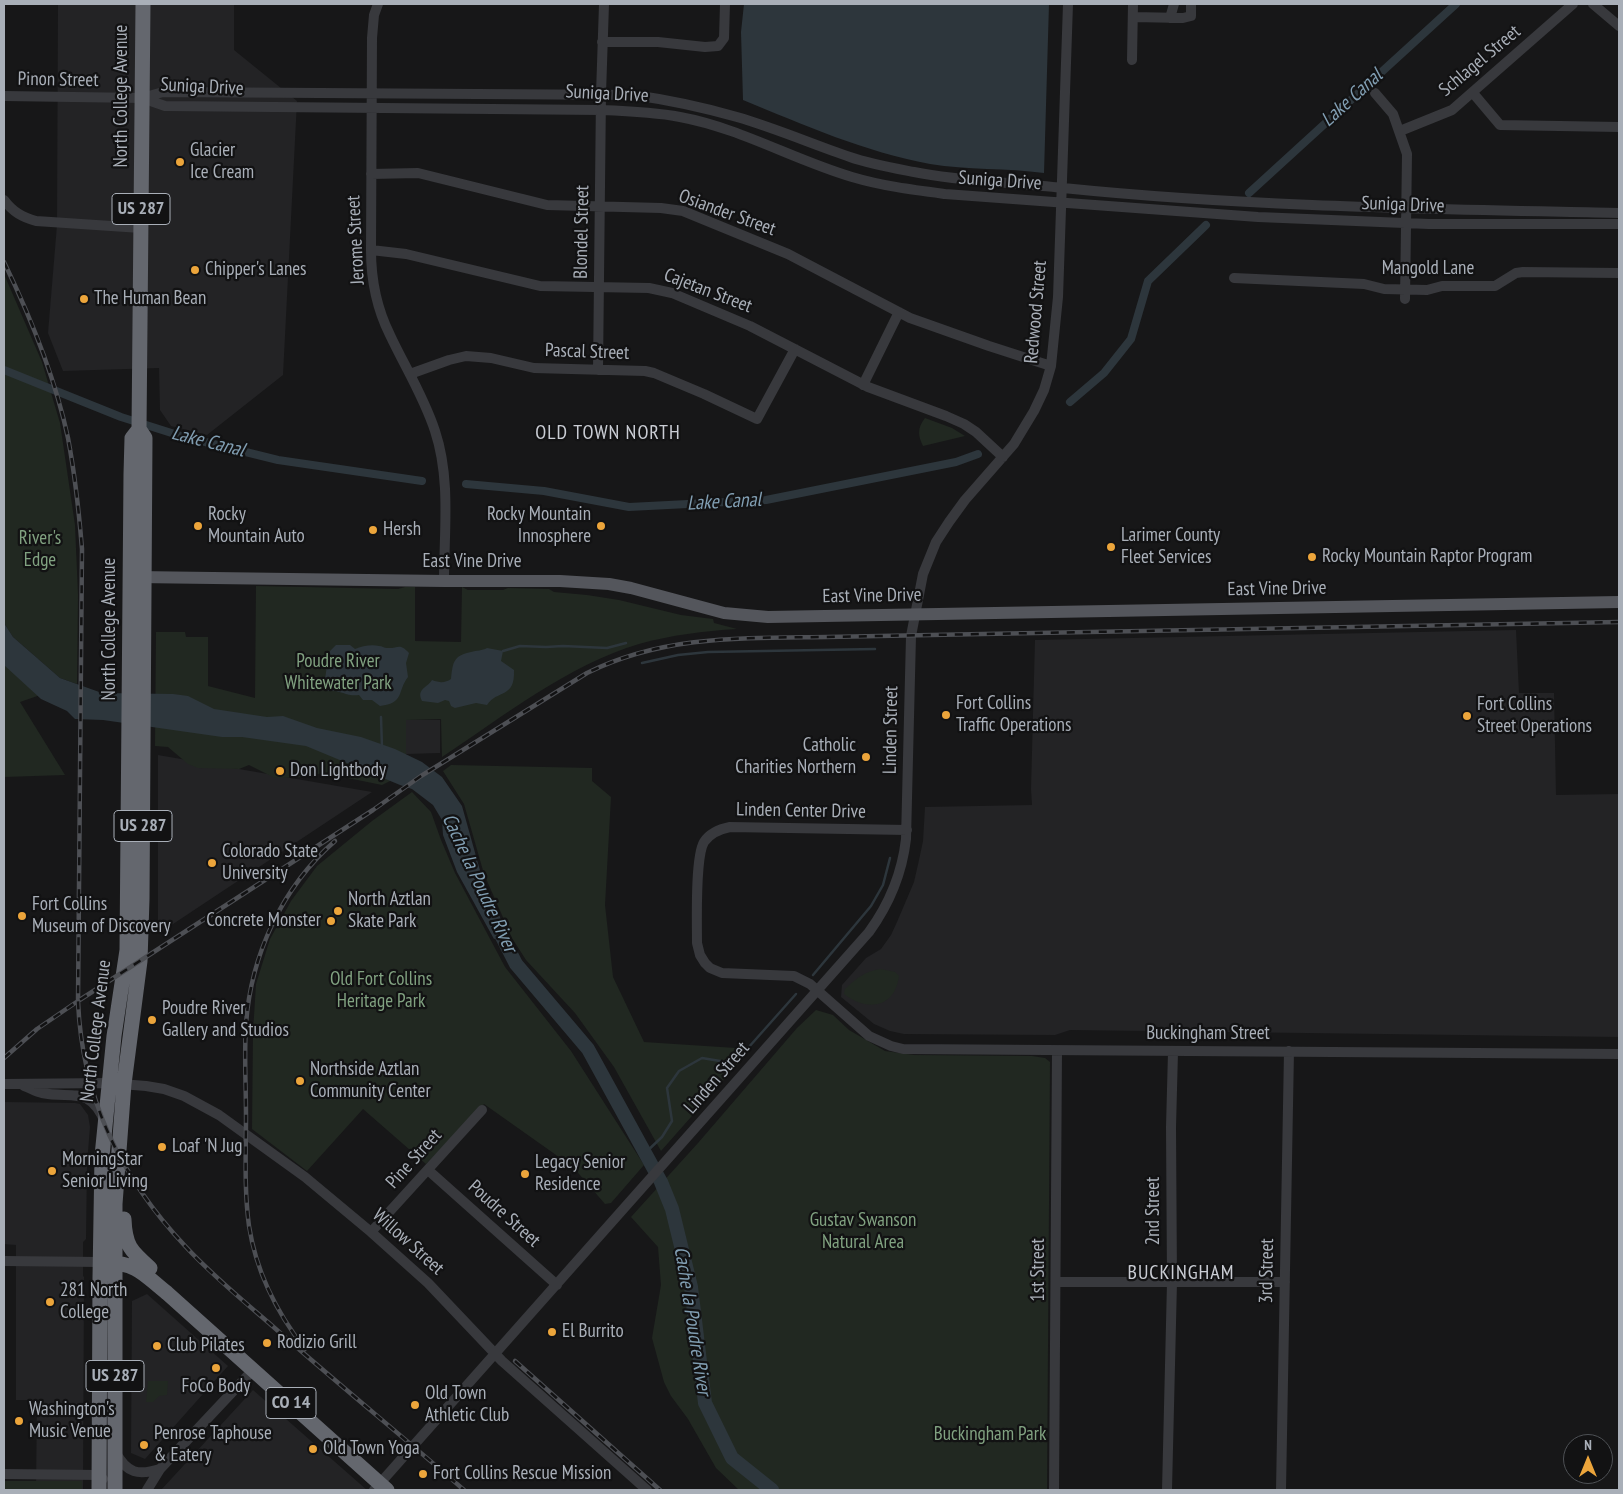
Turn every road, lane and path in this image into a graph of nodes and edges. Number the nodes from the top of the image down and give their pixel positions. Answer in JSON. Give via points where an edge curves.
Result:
{"nodes":[{"id":1,"x":143,"y":4,"type":"edge"},
{"id":2,"x":378,"y":4,"type":"edge"},
{"id":3,"x":604,"y":4,"type":"edge"},
{"id":4,"x":725,"y":4,"type":"edge"},
{"id":5,"x":1068,"y":4,"type":"edge"},
{"id":6,"x":1133,"y":4,"type":"edge"},
{"id":7,"x":1174,"y":4,"type":"edge"},
{"id":8,"x":1190,"y":4,"type":"edge"},
{"id":9,"x":1573,"y":4,"type":"edge"},
{"id":10,"x":1593,"y":4,"type":"edge"},
{"id":11,"x":1133,"y":17,"type":"junction"},
{"id":12,"x":1170,"y":18,"type":"junction"},
{"id":13,"x":1619,"y":26,"type":"edge"},
{"id":14,"x":602,"y":42,"type":"junction"},
{"id":15,"x":1132,"y":60,"type":"dead end"},
{"id":16,"x":1473,"y":92,"type":"junction"},
{"id":17,"x":372,"y":93,"type":"junction"},
{"id":18,"x":1375,"y":93,"type":"dead end"},
{"id":19,"x":601,"y":94,"type":"junction"},
{"id":20,"x":4,"y":96,"type":"edge"},
{"id":21,"x":142,"y":98,"type":"junction"},
{"id":22,"x":372,"y":108,"type":"junction"},
{"id":23,"x":601,"y":110,"type":"junction"},
{"id":24,"x":1619,"y":127,"type":"edge"},
{"id":25,"x":1400,"y":131,"type":"junction"},
{"id":26,"x":371,"y":174,"type":"junction"},
{"id":27,"x":1062,"y":188,"type":"junction"},
{"id":28,"x":4,"y":200,"type":"edge"},
{"id":29,"x":1061,"y":203,"type":"junction"},
{"id":30,"x":600,"y":206,"type":"junction"},
{"id":31,"x":1407,"y":210,"type":"junction"},
{"id":32,"x":1619,"y":213,"type":"edge"},
{"id":33,"x":1406,"y":223,"type":"junction"},
{"id":34,"x":1619,"y":224,"type":"edge"},
{"id":35,"x":141,"y":228,"type":"junction"},
{"id":36,"x":370,"y":250,"type":"junction"},
{"id":37,"x":1619,"y":273,"type":"edge"},
{"id":38,"x":1234,"y":278,"type":"dead end"},
{"id":39,"x":599,"y":287,"type":"junction"},
{"id":40,"x":1405,"y":294,"type":"junction"},
{"id":41,"x":899,"y":312,"type":"junction"},
{"id":42,"x":795,"y":349,"type":"junction"},
{"id":43,"x":1051,"y":366,"type":"junction"},
{"id":44,"x":598,"y":370,"type":"junction"},
{"id":45,"x":410,"y":374,"type":"junction"},
{"id":46,"x":863,"y":385,"type":"junction"},
{"id":47,"x":1003,"y":457,"type":"junction"},
{"id":48,"x":137,"y":578,"type":"junction"},
{"id":49,"x":444,"y":581,"type":"junction"},
{"id":50,"x":1619,"y":602,"type":"edge"},
{"id":51,"x":914,"y":614,"type":"junction"},
{"id":52,"x":907,"y":830,"type":"junction"},
{"id":53,"x":817,"y":991,"type":"junction"},
{"id":54,"x":1058,"y":1051,"type":"junction"},
{"id":55,"x":1173,"y":1052,"type":"junction"},
{"id":56,"x":1289,"y":1052,"type":"junction"},
{"id":57,"x":1619,"y":1054,"type":"edge"},
{"id":58,"x":4,"y":1084,"type":"edge"},
{"id":59,"x":18,"y":1084,"type":"junction"},
{"id":60,"x":116,"y":1084,"type":"junction"},
{"id":61,"x":482,"y":1110,"type":"dead end"},
{"id":62,"x":105,"y":1122,"type":"junction"},
{"id":63,"x":428,"y":1170,"type":"junction"},
{"id":64,"x":117,"y":1181,"type":"junction"},
{"id":65,"x":371,"y":1232,"type":"junction"},
{"id":66,"x":4,"y":1261,"type":"edge"},
{"id":67,"x":107,"y":1262,"type":"junction"},
{"id":68,"x":1056,"y":1282,"type":"junction"},
{"id":69,"x":1172,"y":1282,"type":"junction"},
{"id":70,"x":1285,"y":1282,"type":"junction"},
{"id":71,"x":557,"y":1285,"type":"junction"},
{"id":72,"x":167,"y":1293,"type":"junction"},
{"id":73,"x":495,"y":1354,"type":"junction"},
{"id":74,"x":253,"y":1370,"type":"junction"},
{"id":75,"x":116,"y":1453,"type":"junction"},
{"id":76,"x":160,"y":1469,"type":"junction"},
{"id":77,"x":34,"y":1473,"type":"junction"},
{"id":78,"x":4,"y":1474,"type":"edge"},
{"id":79,"x":99,"y":1475,"type":"junction"},
{"id":80,"x":4,"y":1478,"type":"edge"},
{"id":81,"x":380,"y":1488,"type":"edge"},
{"id":82,"x":99,"y":1490,"type":"edge"},
{"id":83,"x":114,"y":1490,"type":"edge"},
{"id":84,"x":148,"y":1490,"type":"edge"},
{"id":85,"x":647,"y":1490,"type":"edge"},
{"id":86,"x":1054,"y":1490,"type":"edge"},
{"id":87,"x":1167,"y":1490,"type":"edge"},
{"id":88,"x":1281,"y":1490,"type":"edge"}],
"edges":[{"from":1,"to":21,"type":"highway","name":"North College Avenue","number":"US 287"},
{"from":2,"to":17,"type":"street","name":"Jerome Street","via":[[372,38]]},
{"from":3,"to":14,"type":"street","name":"Blondel Street"},
{"from":4,"to":14,"type":"street","via":[[724,38],[718,46]]},
{"from":5,"to":27,"type":"street","name":"Redwood Street"},
{"from":6,"to":11,"type":"street"},
{"from":7,"to":12,"type":"street"},
{"from":8,"to":12,"type":"street","via":[[1191,16]]},
{"from":9,"to":16,"type":"street","name":"Schlagel Street"},
{"from":10,"to":13,"type":"street"},
{"from":11,"to":12,"type":"street"},
{"from":11,"to":15,"type":"street"},
{"from":14,"to":19,"type":"street","name":"Blondel Street"},
{"from":16,"to":24,"type":"street","via":[[1500,125]]},
{"from":16,"to":25,"type":"street","name":"Schlagel Street","via":[[1452,110]]},
{"from":17,"to":19,"type":"street","name":"Suniga Drive"},
{"from":17,"to":21,"type":"street","name":"Suniga Drive","via":[[163,92]]},
{"from":17,"to":22,"type":"street","name":"Jerome Street"},
{"from":18,"to":25,"type":"street","via":[[1393,114]]},
{"from":19,"to":23,"type":"street","name":"Blondel Street"},
{"from":19,"to":27,"type":"street","name":"Suniga Drive","via":[[682,102],[775,129],[853,158],[914,172],[963,180]]},
{"from":20,"to":21,"type":"street","name":"Pinon Street"},
{"from":21,"to":22,"type":"street","name":"Suniga Drive","via":[[165,106]]},
{"from":21,"to":35,"type":"highway","name":"North College Avenue","number":"US 287"},
{"from":22,"to":23,"type":"street","name":"Suniga Drive"},
{"from":22,"to":26,"type":"street","name":"Jerome Street"},
{"from":23,"to":29,"type":"street","name":"Suniga Drive","via":[[681,117],[729,131],[852,177],[902,188]]},
{"from":23,"to":30,"type":"street","name":"Blondel Street"},
{"from":25,"to":31,"type":"street","via":[[1408,154]]},
{"from":26,"to":30,"type":"street","name":"Osiander Street","via":[[418,173],[547,205]]},
{"from":26,"to":36,"type":"street","name":"Jerome Street"},
{"from":27,"to":29,"type":"street","name":"Redwood Street"},
{"from":27,"to":31,"type":"street","name":"Suniga Drive","via":[[1203,200]]},
{"from":28,"to":35,"type":"street","via":[[11,210],[24,218],[53,223]]},
{"from":29,"to":33,"type":"street","name":"Suniga Drive","via":[[1258,217]]},
{"from":29,"to":43,"type":"street","name":"Redwood Street","via":[[1058,297]]},
{"from":30,"to":39,"type":"street","name":"Blondel Street"},
{"from":30,"to":41,"type":"street","name":"Osiander Street","via":[[683,211],[788,254]]},
{"from":31,"to":32,"type":"street","name":"Suniga Drive"},
{"from":31,"to":33,"type":"street"},
{"from":33,"to":34,"type":"street","name":"Suniga Drive"},
{"from":33,"to":40,"type":"street"},
{"from":35,"to":48,"type":"highway","name":"North College Avenue","number":"US 287","via":[[139,422],[132,438]]},
{"from":36,"to":39,"type":"street","name":"Cajetan Street","via":[[406,254],[540,286]]},
{"from":36,"to":45,"type":"street","name":"Jerome Street","via":[[372,274],[383,318]]},
{"from":37,"to":40,"type":"street","name":"Mangold Lane","via":[[1523,272],[1495,286],[1442,286]]},
{"from":38,"to":40,"type":"street","name":"Mangold Lane","via":[[1364,284]]},
{"from":39,"to":42,"type":"street","name":"Cajetan Street","via":[[662,290],[750,326]]},
{"from":39,"to":44,"type":"street","name":"Blondel Street"},
{"from":41,"to":43,"type":"street","name":"Osiander Street"},
{"from":41,"to":46,"type":"street"},
{"from":42,"to":44,"type":"street","name":"Pascal Street","via":[[758,419],[654,373]]},
{"from":42,"to":46,"type":"street","name":"Cajetan Street"},
{"from":43,"to":47,"type":"street","name":"Redwood Street","via":[[1034,411]]},
{"from":44,"to":45,"type":"street","name":"Pascal Street","via":[[534,368],[492,358],[466,356]]},
{"from":45,"to":49,"type":"street","name":"Jerome Street","via":[[430,414],[441,450],[445,490]]},
{"from":46,"to":47,"type":"street","name":"Cajetan Street","via":[[964,424]]},
{"from":47,"to":51,"type":"street","name":"Redwood Street","via":[[965,500],[936,542],[923,574]]},
{"from":48,"to":49,"type":"main road","name":"East Vine Drive"},
{"from":48,"to":60,"type":"highway","name":"North College Avenue","number":"US 287","via":[[136,754],[127,950],[114,1036]]},
{"from":49,"to":51,"type":"main road","name":"East Vine Drive","via":[[609,584],[742,616]]},
{"from":50,"to":51,"type":"main road","name":"East Vine Drive"},
{"from":51,"to":52,"type":"street","name":"Linden Street"},
{"from":52,"to":53,"type":"street","name":"Linden Street","via":[[901,869],[886,906],[870,932]]},
{"from":52,"to":53,"type":"street","name":"Linden Center Drive","via":[[730,827],[714,833],[705,842],[699,858],[697,942],[705,963],[722,973],[794,976]]},
{"from":53,"to":54,"type":"street","name":"Buckingham Street","via":[[869,1036],[891,1046]]},
{"from":53,"to":71,"type":"street","name":"Linden Street"},
{"from":54,"to":55,"type":"street","name":"Buckingham Street"},
{"from":54,"to":68,"type":"street","name":"1st Street"},
{"from":55,"to":56,"type":"street","name":"Buckingham Street"},
{"from":55,"to":69,"type":"street","name":"2nd Street"},
{"from":56,"to":57,"type":"street","name":"Buckingham Street"},
{"from":56,"to":70,"type":"street","name":"3rd Street"},
{"from":58,"to":59,"type":"street","name":"Willow Street"},
{"from":59,"to":60,"type":"street","name":"Willow Street"},
{"from":59,"to":62,"type":"street","via":[[42,1093],[83,1097],[97,1107]]},
{"from":60,"to":62,"type":"highway","name":"North College Avenue","number":"US 287"},
{"from":60,"to":64,"type":"highway","name":"North College Avenue","number":"US 287"},
{"from":60,"to":65,"type":"street","name":"Willow Street","via":[[164,1090],[209,1109],[305,1177]]},
{"from":61,"to":63,"type":"street","name":"Pine Street"},
{"from":62,"to":67,"type":"highway","name":"North College Avenue","number":"US 287","via":[[102,1156]]},
{"from":63,"to":65,"type":"street","name":"Pine Street"},
{"from":63,"to":71,"type":"street","name":"Poudre Street"},
{"from":64,"to":67,"type":"highway","name":"North College Avenue","number":"US 287"},
{"from":64,"to":72,"type":"highway","number":"CO 14","via":[[124,1206],[127,1243],[161,1279]]},
{"from":65,"to":73,"type":"street","name":"Willow Street","via":[[428,1283]]},
{"from":66,"to":67,"type":"street"},
{"from":67,"to":72,"type":"highway","number":"CO 14","via":[[135,1267]]},
{"from":67,"to":75,"type":"highway","name":"North College Avenue","number":"US 287"},
{"from":67,"to":79,"type":"highway","name":"North College Avenue","number":"US 287"},
{"from":68,"to":69,"type":"street"},
{"from":68,"to":86,"type":"street","name":"1st Street"},
{"from":69,"to":70,"type":"street"},
{"from":69,"to":87,"type":"street","name":"2nd Street"},
{"from":70,"to":88,"type":"street","name":"3rd Street"},
{"from":71,"to":73,"type":"street","name":"Linden Street"},
{"from":72,"to":74,"type":"highway","number":"CO 14"},
{"from":73,"to":81,"type":"street","name":"Linden Street"},
{"from":73,"to":85,"type":"street","name":"Willow Street"},
{"from":74,"to":76,"type":"street"},
{"from":74,"to":81,"type":"highway","number":"CO 14"},
{"from":75,"to":76,"type":"street","via":[[126,1467],[136,1472]]},
{"from":75,"to":83,"type":"highway","name":"North College Avenue","number":"US 287"},
{"from":76,"to":84,"type":"street"},
{"from":77,"to":78,"type":"street"},
{"from":77,"to":79,"type":"street"},
{"from":77,"to":80,"type":"street"},
{"from":79,"to":82,"type":"highway","name":"North College Avenue","number":"US 287"},
{"from":79,"to":83,"type":"street"}]}
